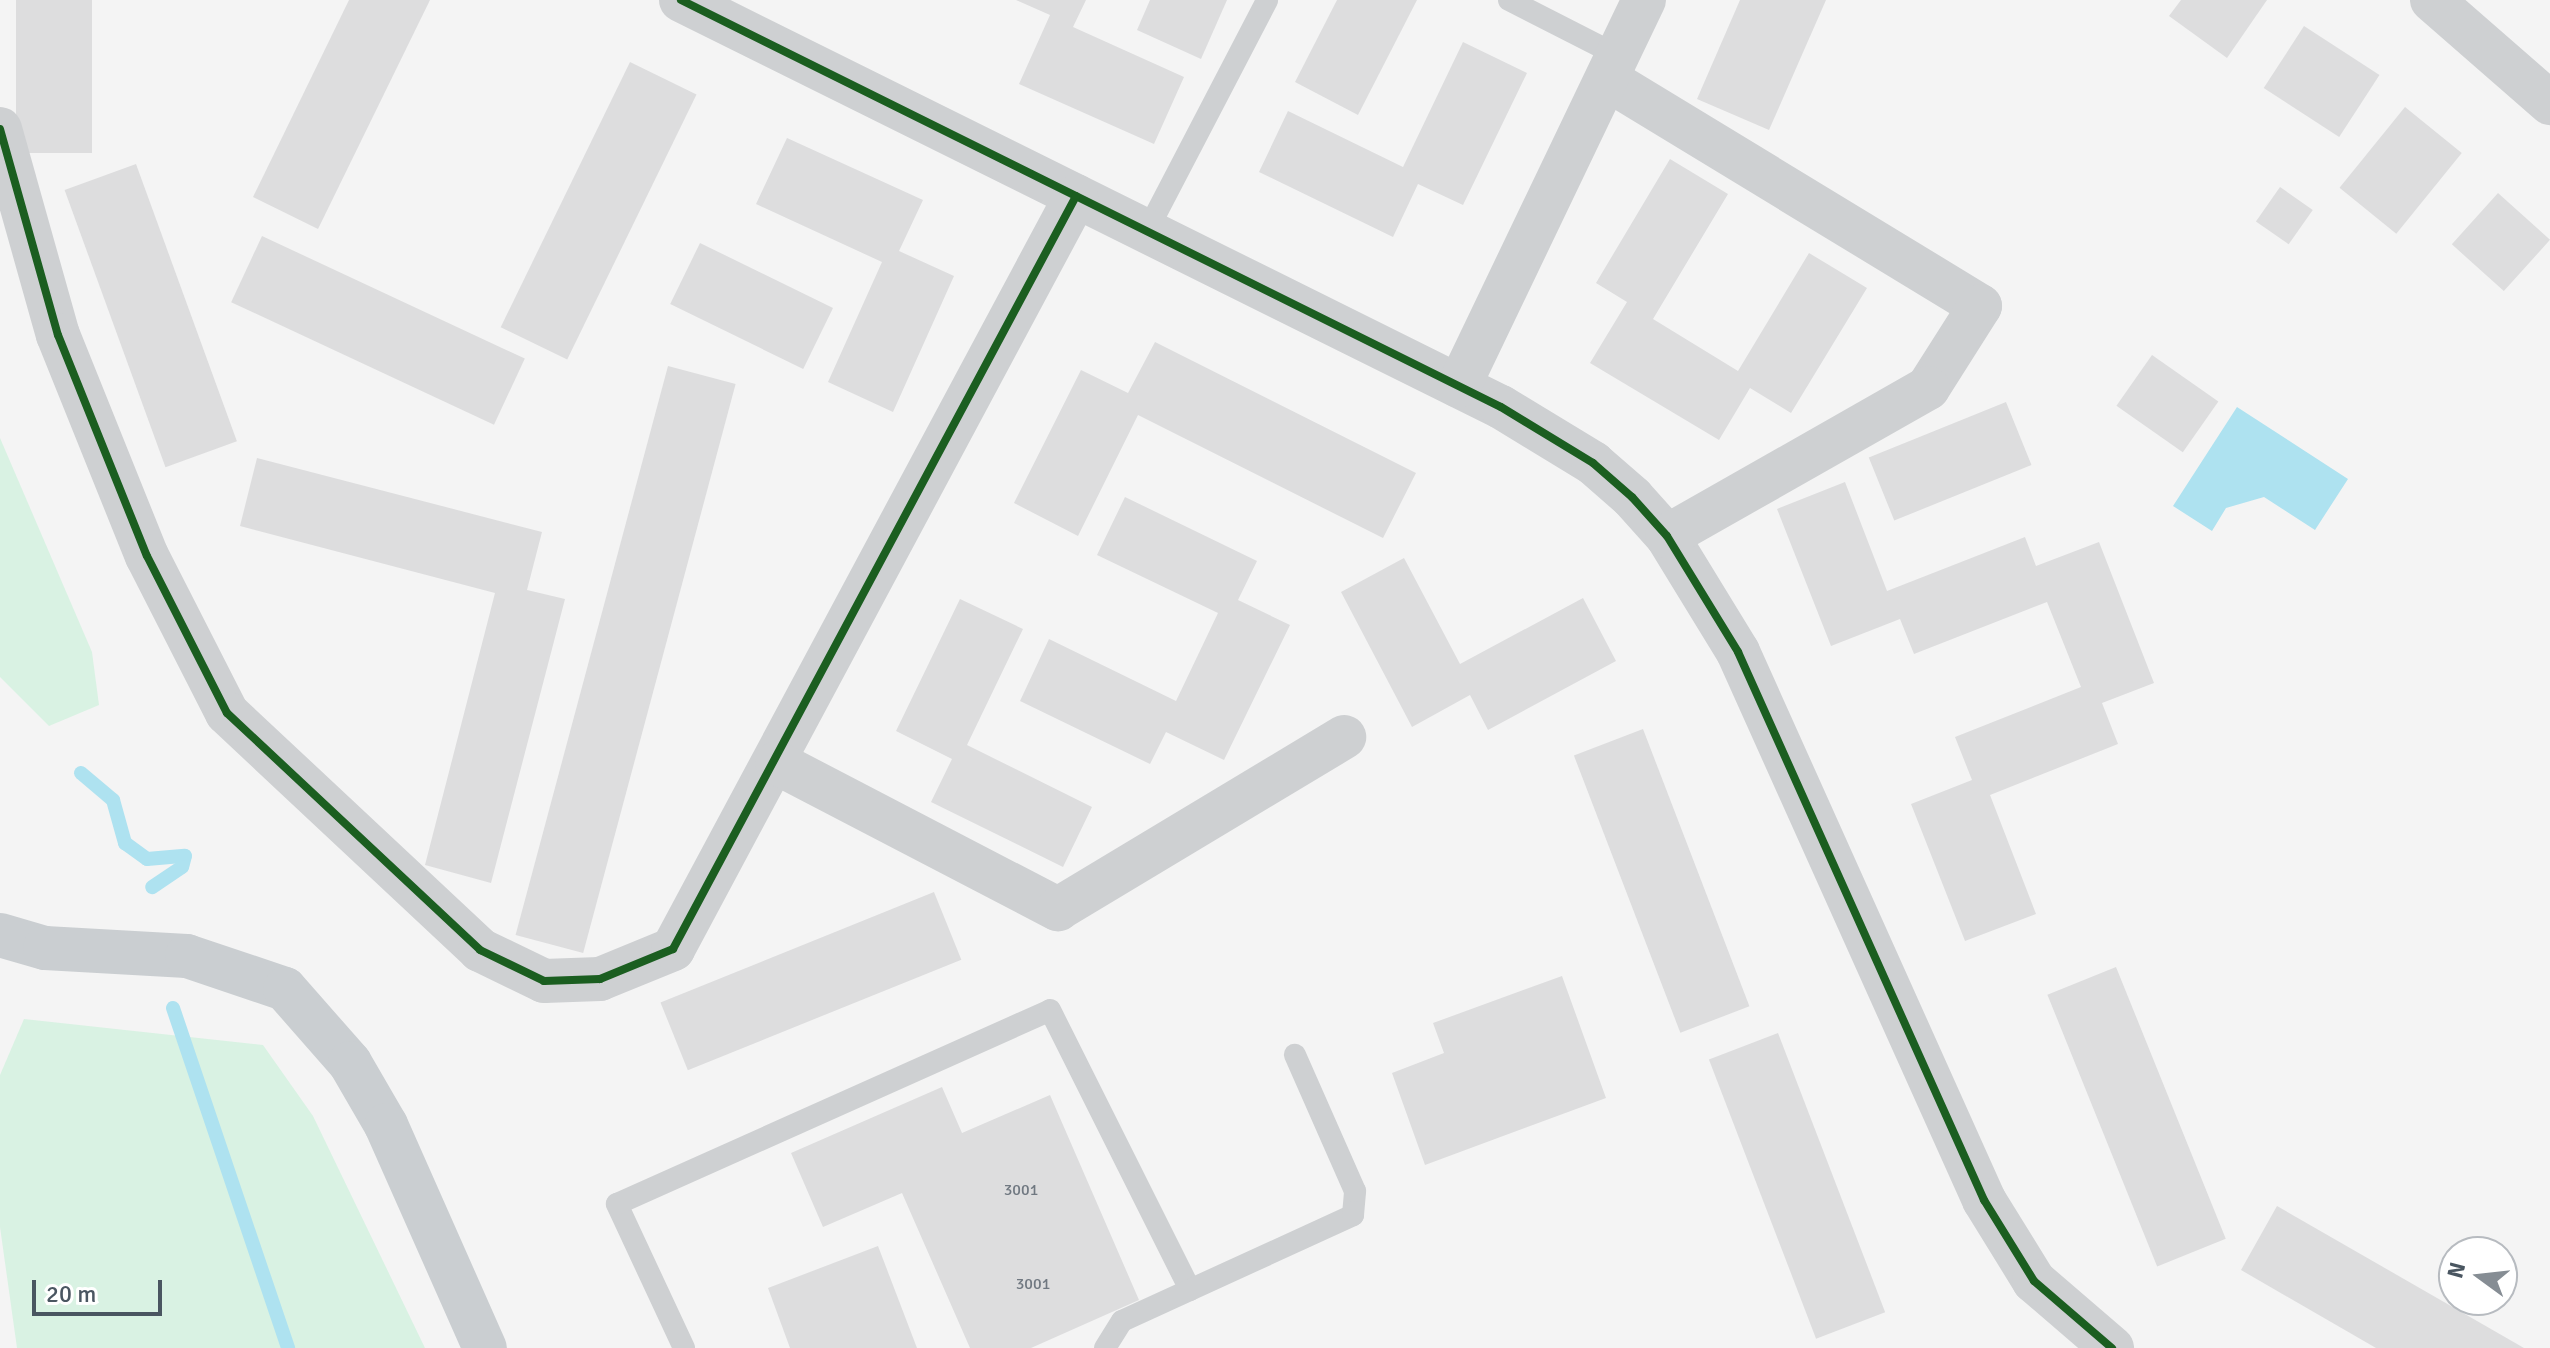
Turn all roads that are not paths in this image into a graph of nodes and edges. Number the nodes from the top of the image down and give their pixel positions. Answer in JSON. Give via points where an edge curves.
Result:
{"nodes":[{"id":1,"x":681,"y":0,"type":"edge"},
{"id":2,"x":1267,"y":0,"type":"edge"},
{"id":3,"x":1509,"y":0,"type":"edge"},
{"id":4,"x":1644,"y":0,"type":"edge"},
{"id":5,"x":2432,"y":0,"type":"edge"},
{"id":6,"x":1616,"y":69,"type":"junction"},
{"id":7,"x":2550,"y":103,"type":"edge"},
{"id":8,"x":0,"y":129,"type":"edge"},
{"id":9,"x":1076,"y":196,"type":"junction"},
{"id":10,"x":1147,"y":231,"type":"junction"},
{"id":11,"x":1459,"y":386,"type":"junction"},
{"id":12,"x":1667,"y":536,"type":"junction"},
{"id":13,"x":1344,"y":737,"type":"dead end"},
{"id":14,"x":777,"y":763,"type":"junction"},
{"id":15,"x":0,"y":935,"type":"edge"},
{"id":16,"x":1295,"y":1055,"type":"dead end"},
{"id":17,"x":1190,"y":1290,"type":"junction"},
{"id":18,"x":485,"y":1348,"type":"edge"},
{"id":19,"x":684,"y":1348,"type":"edge"},
{"id":20,"x":1105,"y":1348,"type":"edge"},
{"id":21,"x":2112,"y":1348,"type":"edge"}],
"edges":[{"from":1,"to":9,"type":"street"},
{"from":2,"to":10,"type":"lane"},
{"from":3,"to":6,"type":"lane"},
{"from":4,"to":6,"type":"street"},
{"from":5,"to":7,"type":"street"},
{"from":6,"to":11,"type":"street"},
{"from":6,"to":12,"type":"street","via":[[1980,306],[1928,388]]},
{"from":8,"to":14,"type":"street","via":[[58,335],[196,661],[227,713],[268,757],[480,950],[544,981],[600,979],[673,949]]},
{"from":9,"to":10,"type":"street"},
{"from":9,"to":14,"type":"street"},
{"from":10,"to":11,"type":"street"},
{"from":11,"to":12,"type":"street","via":[[1593,463]]},
{"from":12,"to":21,"type":"street","via":[[1738,652],[1984,1200],[2034,1281]]},
{"from":13,"to":14,"type":"street","via":[[1058,909]]},
{"from":15,"to":18,"type":"main road","via":[[45,948],[187,956],[285,989],[350,1063],[386,1125]]},
{"from":16,"to":17,"type":"lane","via":[[1355,1191],[1353,1215]]},
{"from":17,"to":19,"type":"lane","via":[[1050,1010],[617,1204]]},
{"from":17,"to":20,"type":"lane","via":[[1122,1321]]}]}
